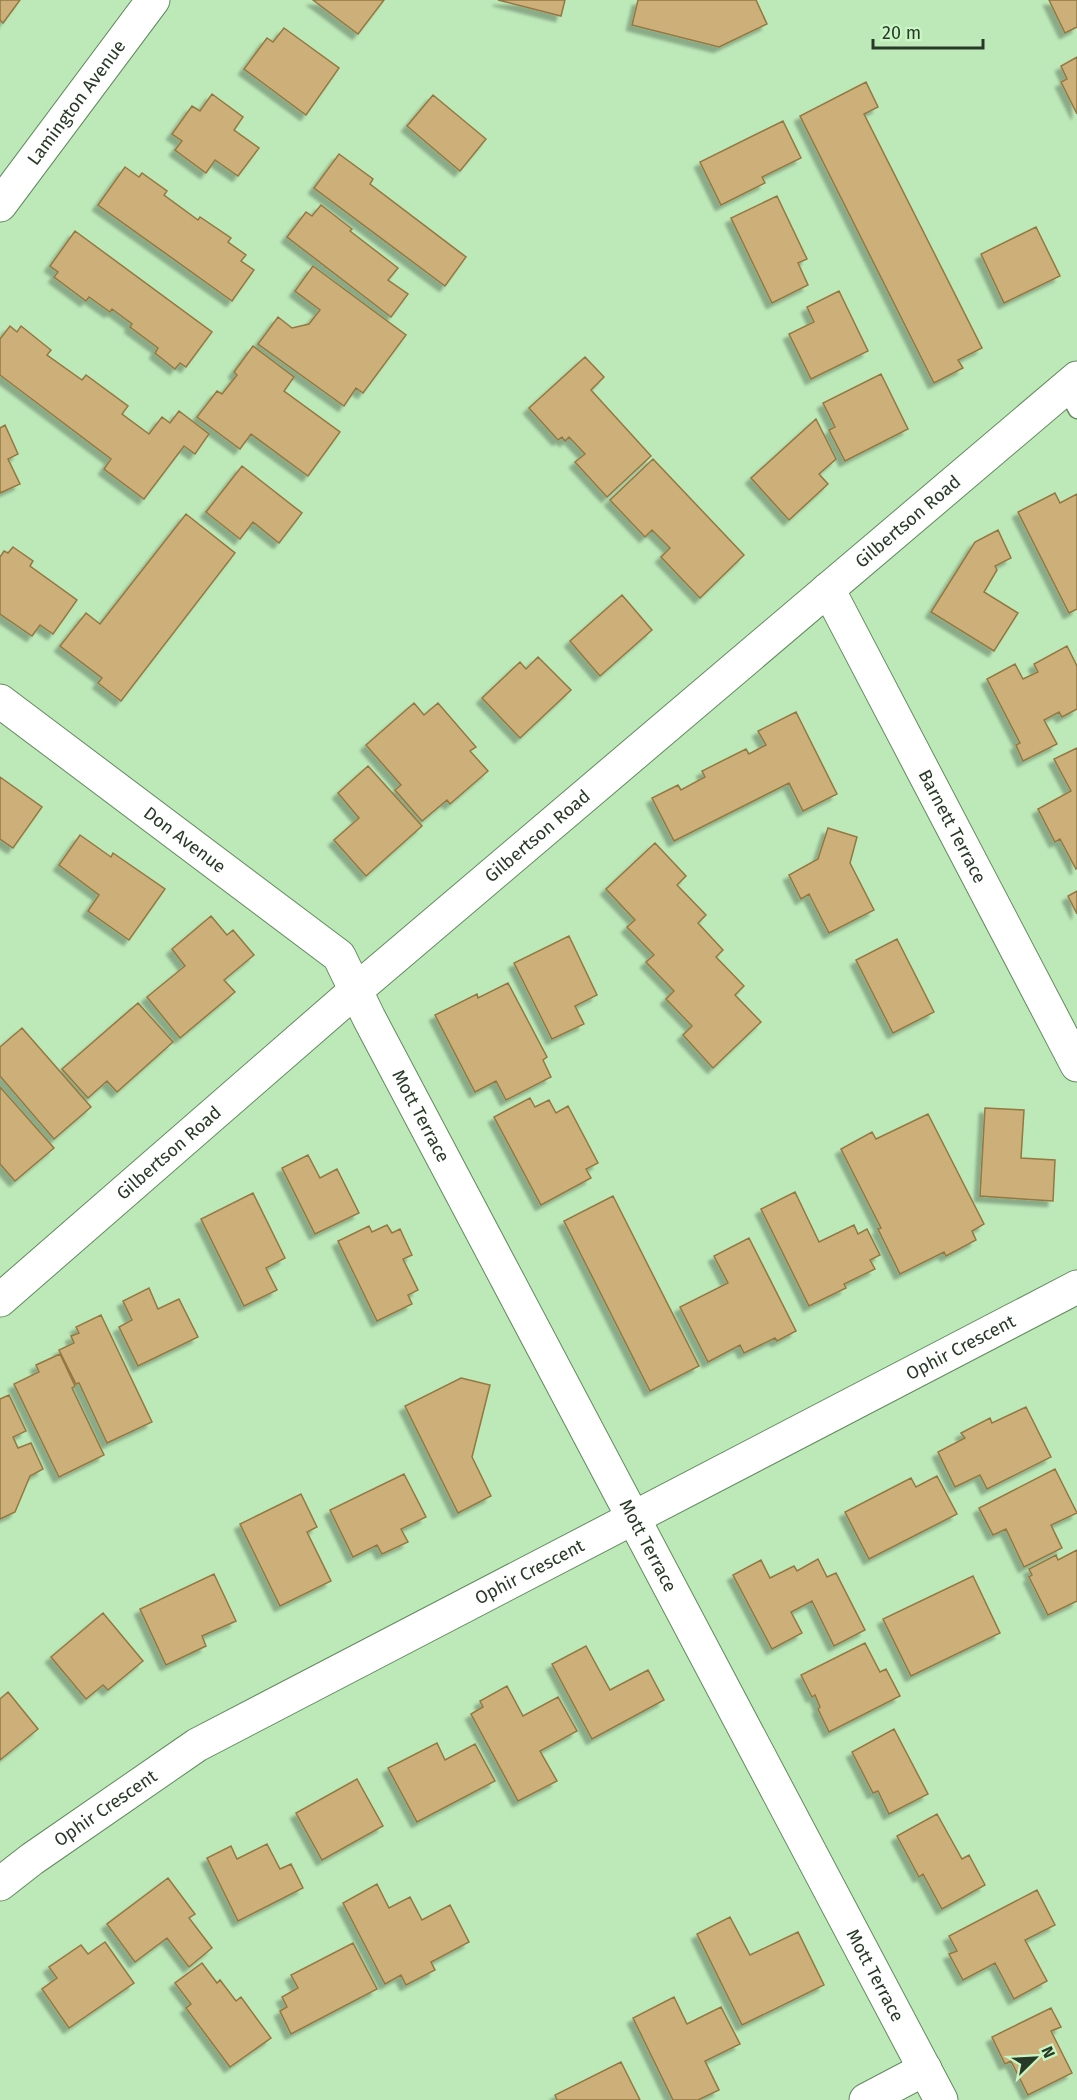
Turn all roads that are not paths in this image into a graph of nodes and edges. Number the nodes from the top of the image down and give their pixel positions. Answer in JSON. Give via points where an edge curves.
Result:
{"nodes":[{"id":1,"x":153,"y":0,"type":"edge"},
{"id":2,"x":0,"y":205,"type":"edge"},
{"id":3,"x":1073,"y":392,"type":"edge"},
{"id":4,"x":828,"y":589,"type":"junction"},
{"id":5,"x":0,"y":700,"type":"edge"},
{"id":6,"x":355,"y":991,"type":"junction"},
{"id":7,"x":1077,"y":1065,"type":"edge"},
{"id":8,"x":1077,"y":1287,"type":"edge"},
{"id":9,"x":0,"y":1300,"type":"edge"},
{"id":10,"x":633,"y":1517,"type":"junction"},
{"id":11,"x":0,"y":1884,"type":"edge"},
{"id":12,"x":925,"y":2069,"type":"junction"},
{"id":13,"x":866,"y":2100,"type":"edge"},
{"id":14,"x":941,"y":2100,"type":"edge"}],
"edges":[{"from":1,"to":2,"type":"street","name":"Lamington Avenue"},
{"from":3,"to":4,"type":"street","name":"Gilbertson Road"},
{"from":4,"to":6,"type":"street","name":"Gilbertson Road"},
{"from":4,"to":7,"type":"street","name":"Barnett Terrace"},
{"from":5,"to":6,"type":"street","name":"Don Avenue","via":[[339,956]]},
{"from":6,"to":9,"type":"street","name":"Gilbertson Road"},
{"from":6,"to":10,"type":"street","name":"Mott Terrace"},
{"from":8,"to":10,"type":"street","name":"Ophir Crescent"},
{"from":10,"to":11,"type":"street","name":"Ophir Crescent","via":[[197,1745]]},
{"from":10,"to":12,"type":"street","name":"Mott Terrace"},
{"from":12,"to":13,"type":"street"},
{"from":12,"to":14,"type":"street","name":"Mott Terrace"}]}
